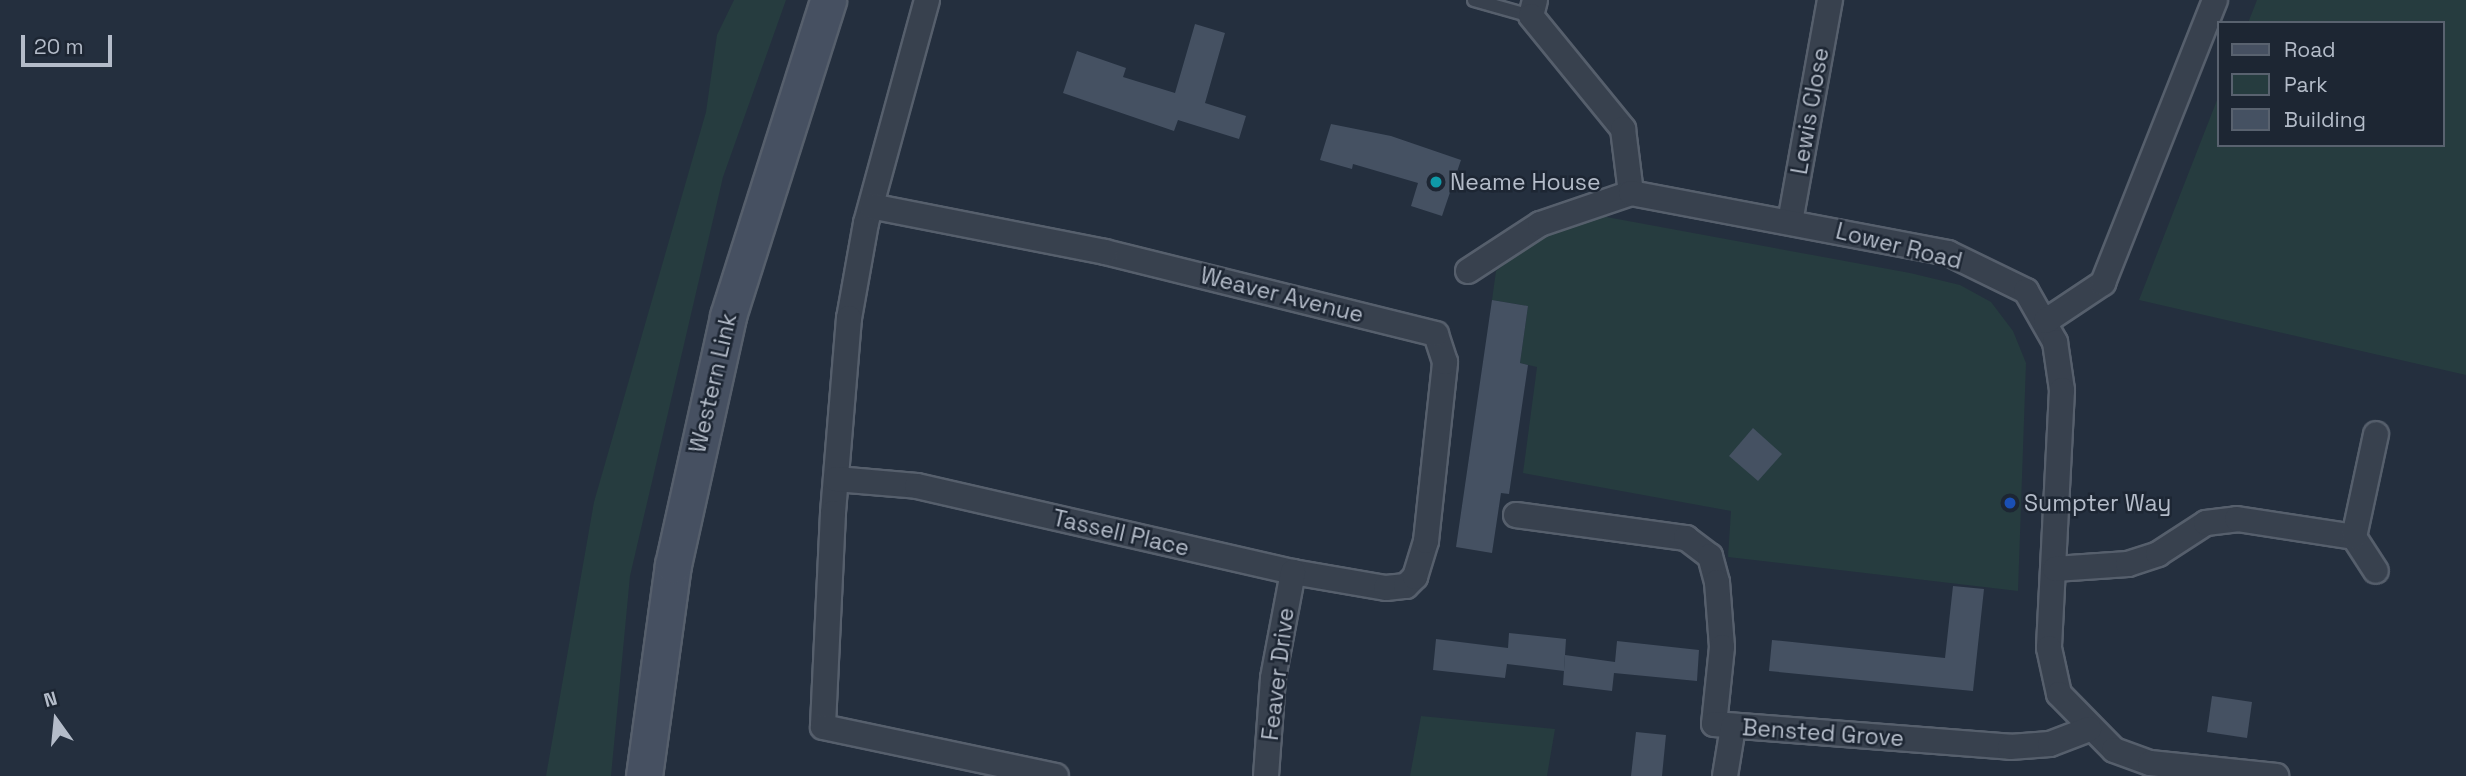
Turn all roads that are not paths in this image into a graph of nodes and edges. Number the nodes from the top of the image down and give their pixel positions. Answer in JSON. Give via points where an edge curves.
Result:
{"nodes":[{"id":1,"x":828,"y":0,"type":"edge"},
{"id":2,"x":927,"y":0,"type":"edge"},
{"id":3,"x":1474,"y":0,"type":"edge"},
{"id":4,"x":1830,"y":0,"type":"edge"},
{"id":5,"x":2215,"y":0,"type":"edge"},
{"id":6,"x":1533,"y":8,"type":"edge"},
{"id":7,"x":1631,"y":193,"type":"junction"},
{"id":8,"x":871,"y":206,"type":"junction"},
{"id":9,"x":1790,"y":222,"type":"junction"},
{"id":10,"x":1468,"y":271,"type":"dead end"},
{"id":11,"x":2046,"y":321,"type":"junction"},
{"id":12,"x":2376,"y":434,"type":"dead end"},
{"id":13,"x":836,"y":479,"type":"junction"},
{"id":14,"x":1516,"y":515,"type":"dead end"},
{"id":15,"x":2354,"y":537,"type":"junction"},
{"id":16,"x":2055,"y":569,"type":"junction"},
{"id":17,"x":2376,"y":571,"type":"dead end"},
{"id":18,"x":1293,"y":572,"type":"junction"},
{"id":19,"x":1406,"y":586,"type":"joint"},
{"id":20,"x":1733,"y":727,"type":"junction"},
{"id":21,"x":2089,"y":729,"type":"junction"},
{"id":22,"x":644,"y":776,"type":"edge"},
{"id":23,"x":1056,"y":776,"type":"edge"},
{"id":24,"x":1266,"y":776,"type":"edge"},
{"id":25,"x":1725,"y":776,"type":"edge"},
{"id":26,"x":2276,"y":776,"type":"edge"}],
"edges":[{"from":1,"to":22,"type":"main road","name":"Western Link","via":[[728,316],[673,565]]},
{"from":2,"to":8,"type":"street"},
{"from":3,"to":6,"type":"lane"},
{"from":4,"to":9,"type":"street","name":"Lewis Close"},
{"from":5,"to":11,"type":"street","via":[[2102,283]]},
{"from":6,"to":7,"type":"street","via":[[1623,129]]},
{"from":7,"to":9,"type":"street","name":"Lower Road"},
{"from":7,"to":10,"type":"street","name":"Lower Road","via":[[1540,224]]},
{"from":8,"to":13,"type":"street","via":[[849,318]]},
{"from":8,"to":19,"type":"street","name":"Weaver Avenue","via":[[1105,252],[1436,334],[1446,362],[1426,541],[1420,565]]},
{"from":9,"to":11,"type":"street","name":"Lower Road","via":[[1948,253],[2026,291]]},
{"from":11,"to":16,"type":"street","name":"Lower Road","via":[[2055,342],[2062,390]]},
{"from":12,"to":15,"type":"street"},
{"from":13,"to":18,"type":"street","name":"Tassell Place","via":[[917,486]]},
{"from":13,"to":23,"type":"street","via":[[823,727]]},
{"from":14,"to":20,"type":"street","name":"Bensted Grove","via":[[1686,538],[1710,556],[1717,582],[1722,647],[1714,724]]},
{"from":15,"to":16,"type":"street","via":[[2227,520],[2206,523],[2158,554],[2128,564]]},
{"from":15,"to":17,"type":"street"},
{"from":16,"to":21,"type":"street","name":"Lower Road","via":[[2049,648],[2059,694]]},
{"from":18,"to":19,"type":"street","name":"Tassell Place","via":[[1386,588]]},
{"from":18,"to":24,"type":"street","name":"Feaver Drive","via":[[1273,678]]},
{"from":20,"to":21,"type":"street","name":"Bensted Grove","via":[[1751,724],[2010,747],[2050,744]]},
{"from":20,"to":25,"type":"street"},
{"from":21,"to":26,"type":"street","name":"Lower Road","via":[[2114,750],[2150,763]]}]}
